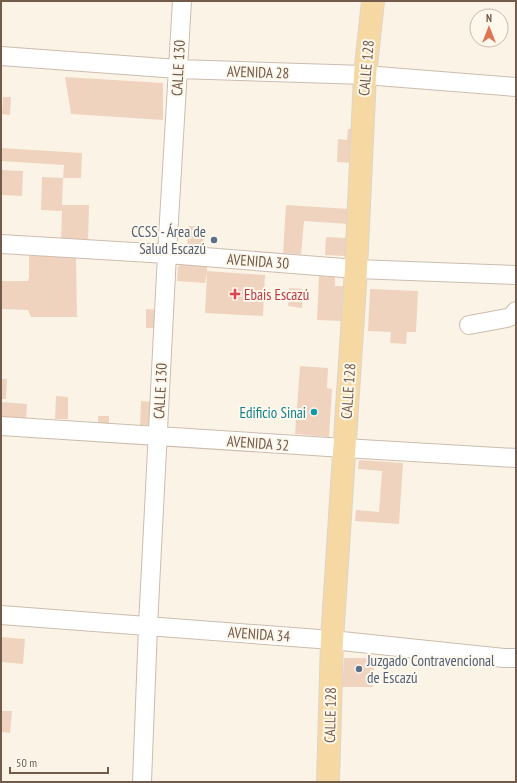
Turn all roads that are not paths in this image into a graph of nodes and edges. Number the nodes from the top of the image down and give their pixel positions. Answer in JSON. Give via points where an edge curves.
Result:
{"nodes":[{"id":1,"x":182,"y":1,"type":"edge"},
{"id":2,"x":373,"y":1,"type":"edge"},
{"id":3,"x":1,"y":56,"type":"edge"},
{"id":4,"x":178,"y":69,"type":"junction"},
{"id":5,"x":365,"y":75,"type":"junction"},
{"id":6,"x":516,"y":87,"type":"edge"},
{"id":7,"x":1,"y":244,"type":"edge"},
{"id":8,"x":167,"y":254,"type":"junction"},
{"id":9,"x":356,"y":269,"type":"junction"},
{"id":10,"x":516,"y":275,"type":"edge"},
{"id":11,"x":516,"y":311,"type":"edge"},
{"id":12,"x":469,"y":325,"type":"dead end"},
{"id":13,"x":1,"y":426,"type":"edge"},
{"id":14,"x":158,"y":436,"type":"junction"},
{"id":15,"x":344,"y":448,"type":"junction"},
{"id":16,"x":516,"y":458,"type":"edge"},
{"id":17,"x":1,"y":615,"type":"edge"},
{"id":18,"x":148,"y":626,"type":"junction"},
{"id":19,"x":332,"y":640,"type":"junction"},
{"id":20,"x":516,"y":658,"type":"edge"},
{"id":21,"x":142,"y":782,"type":"edge"},
{"id":22,"x":328,"y":782,"type":"edge"}],
"edges":[{"from":1,"to":4,"type":"street","name":"CALLE 130"},
{"from":2,"to":5,"type":"main road","name":"CALLE 128"},
{"from":3,"to":4,"type":"street","name":"AVENIDA 28"},
{"from":4,"to":5,"type":"street","name":"AVENIDA 28"},
{"from":4,"to":8,"type":"street","name":"CALLE 130"},
{"from":5,"to":6,"type":"street","name":"AVENIDA 28"},
{"from":5,"to":9,"type":"main road","name":"CALLE 128"},
{"from":7,"to":8,"type":"street","name":"AVENIDA 30"},
{"from":8,"to":9,"type":"street","name":"AVENIDA 30"},
{"from":8,"to":14,"type":"street","name":"CALLE 130"},
{"from":9,"to":10,"type":"street","name":"AVENIDA 30"},
{"from":9,"to":15,"type":"main road","name":"CALLE 128"},
{"from":11,"to":12,"type":"street","via":[[507,318]]},
{"from":13,"to":14,"type":"street","name":"AVENIDA 32"},
{"from":14,"to":15,"type":"street","name":"AVENIDA 32"},
{"from":14,"to":18,"type":"street","name":"CALLE 130"},
{"from":15,"to":16,"type":"street","name":"AVENIDA 32"},
{"from":15,"to":19,"type":"main road","name":"CALLE 128"},
{"from":17,"to":18,"type":"street","name":"AVENIDA 34"},
{"from":18,"to":19,"type":"street","name":"AVENIDA 34"},
{"from":18,"to":21,"type":"street","name":"CALLE 130"},
{"from":19,"to":20,"type":"street","name":"AVENIDA 34"},
{"from":19,"to":22,"type":"main road","name":"CALLE 128"}]}
